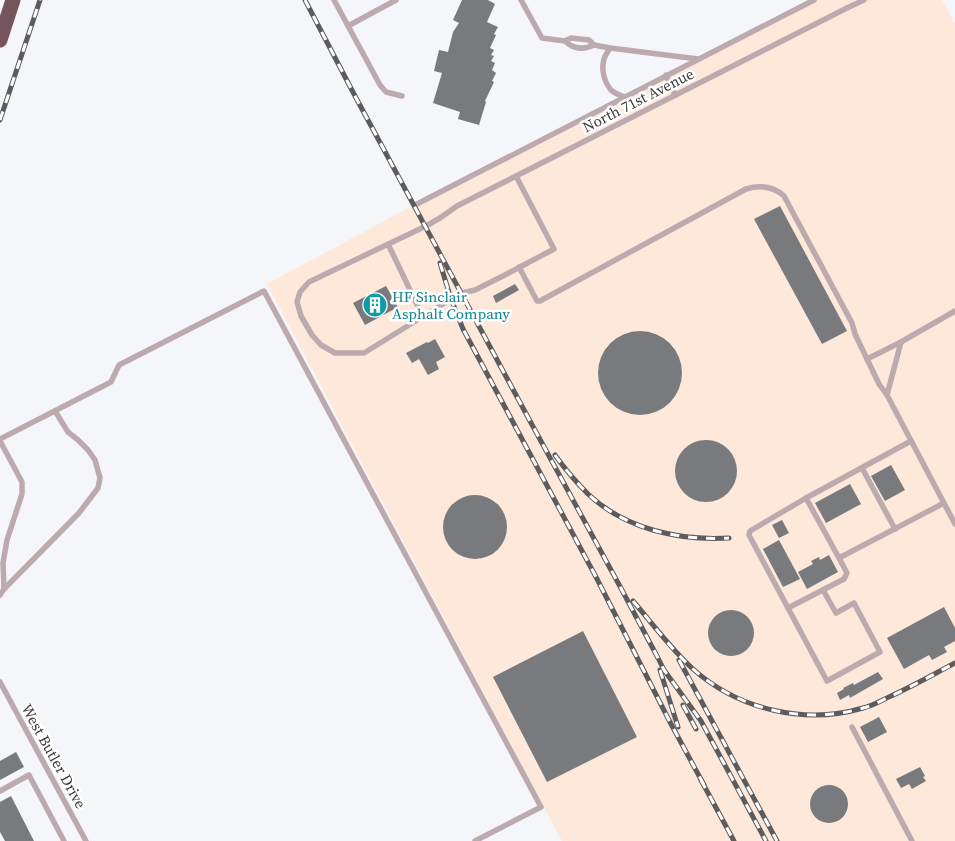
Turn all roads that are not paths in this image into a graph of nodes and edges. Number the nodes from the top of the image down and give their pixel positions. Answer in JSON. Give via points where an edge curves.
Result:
{"nodes":[{"id":1,"x":13,"y":0,"type":"edge"},
{"id":2,"x":334,"y":0,"type":"edge"},
{"id":3,"x":396,"y":0,"type":"edge"},
{"id":4,"x":520,"y":0,"type":"edge"},
{"id":5,"x":814,"y":0,"type":"edge"},
{"id":6,"x":864,"y":0,"type":"edge"},
{"id":7,"x":348,"y":26,"type":"junction"},
{"id":8,"x":0,"y":40,"type":"edge"},
{"id":9,"x":610,"y":48,"type":"junction"},
{"id":10,"x":698,"y":59,"type":"junction"},
{"id":11,"x":666,"y":76,"type":"junction"},
{"id":12,"x":675,"y":95,"type":"junction"},
{"id":13,"x":402,"y":96,"type":"dead end"},
{"id":14,"x":625,"y":97,"type":"junction"},
{"id":15,"x":516,"y":176,"type":"junction"},
{"id":16,"x":415,"y":205,"type":"dead end"},
{"id":17,"x":388,"y":244,"type":"junction"},
{"id":18,"x":519,"y":267,"type":"junction"},
{"id":19,"x":955,"y":311,"type":"edge"},
{"id":20,"x":422,"y":317,"type":"junction"},
{"id":21,"x":901,"y":342,"type":"junction"},
{"id":22,"x":867,"y":359,"type":"junction"},
{"id":23,"x":887,"y":395,"type":"junction"},
{"id":24,"x":55,"y":411,"type":"junction"},
{"id":25,"x":0,"y":440,"type":"edge"},
{"id":26,"x":911,"y":441,"type":"junction"},
{"id":27,"x":862,"y":468,"type":"junction"},
{"id":28,"x":806,"y":498,"type":"junction"},
{"id":29,"x":944,"y":503,"type":"junction"},
{"id":30,"x":955,"y":524,"type":"edge"},
{"id":31,"x":895,"y":529,"type":"junction"},
{"id":32,"x":840,"y":558,"type":"junction"},
{"id":33,"x":823,"y":590,"type":"junction"},
{"id":34,"x":2,"y":592,"type":"edge"},
{"id":35,"x":788,"y":608,"type":"junction"},
{"id":36,"x":0,"y":682,"type":"edge"},
{"id":37,"x":852,"y":727,"type":"dead end"},
{"id":38,"x":0,"y":791,"type":"edge"},
{"id":39,"x":64,"y":841,"type":"edge"},
{"id":40,"x":86,"y":841,"type":"edge"},
{"id":41,"x":475,"y":841,"type":"edge"},
{"id":42,"x":912,"y":841,"type":"edge"}],
"edges":[{"from":1,"to":8,"type":"highway"},
{"from":2,"to":7,"type":"lane"},
{"from":3,"to":7,"type":"lane"},
{"from":4,"to":9,"type":"lane","via":[[542,38],[589,40],[594,45]]},
{"from":5,"to":10,"type":"lane","name":"North 71st Avenue"},
{"from":6,"to":12,"type":"lane","name":"North 71st Avenue"},
{"from":7,"to":13,"type":"lane","via":[[380,85],[386,92]]},
{"from":9,"to":10,"type":"lane"},
{"from":9,"to":14,"type":"lane","via":[[604,60],[603,74],[611,91]]},
{"from":10,"to":11,"type":"lane","name":"North 71st Avenue"},
{"from":11,"to":12,"type":"lane"},
{"from":11,"to":14,"type":"lane","name":"North 71st Avenue"},
{"from":12,"to":15,"type":"lane","name":"North 71st Avenue"},
{"from":14,"to":16,"type":"lane","name":"North 71st Avenue"},
{"from":15,"to":17,"type":"lane","name":"North 71st Avenue"},
{"from":15,"to":18,"type":"lane","via":[[554,248]]},
{"from":17,"to":20,"type":"lane"},
{"from":17,"to":20,"type":"lane","via":[[309,282],[300,292],[297,302],[301,316],[321,346],[335,353],[356,354],[364,353]]},
{"from":18,"to":20,"type":"lane","via":[[475,290],[462,293]]},
{"from":18,"to":22,"type":"lane","via":[[537,301],[540,301],[746,189],[759,186],[774,189],[784,196],[852,323]]},
{"from":19,"to":21,"type":"lane"},
{"from":21,"to":22,"type":"lane"},
{"from":21,"to":23,"type":"lane"},
{"from":22,"to":23,"type":"lane"},
{"from":23,"to":26,"type":"lane"},
{"from":24,"to":25,"type":"lane"},
{"from":24,"to":34,"type":"lane","via":[[68,432],[95,460],[100,478],[98,488],[79,513]]},
{"from":24,"to":41,"type":"lane","via":[[111,382],[119,365],[264,291],[541,807]]},
{"from":25,"to":34,"type":"lane","via":[[22,482],[22,494],[7,540]]},
{"from":26,"to":27,"type":"lane"},
{"from":26,"to":29,"type":"lane"},
{"from":27,"to":28,"type":"lane"},
{"from":27,"to":31,"type":"lane"},
{"from":28,"to":32,"type":"lane"},
{"from":28,"to":35,"type":"lane","via":[[750,531]]},
{"from":29,"to":30,"type":"lane"},
{"from":29,"to":31,"type":"lane"},
{"from":31,"to":32,"type":"lane"},
{"from":32,"to":33,"type":"lane","via":[[847,575]]},
{"from":33,"to":35,"type":"lane"},
{"from":33,"to":35,"type":"lane","via":[[836,613],[854,603],[880,652],[827,681]]},
{"from":36,"to":40,"type":"lane","name":"West Butler Drive"},
{"from":37,"to":42,"type":"lane"},
{"from":38,"to":39,"type":"lane","via":[[30,775]]}]}
